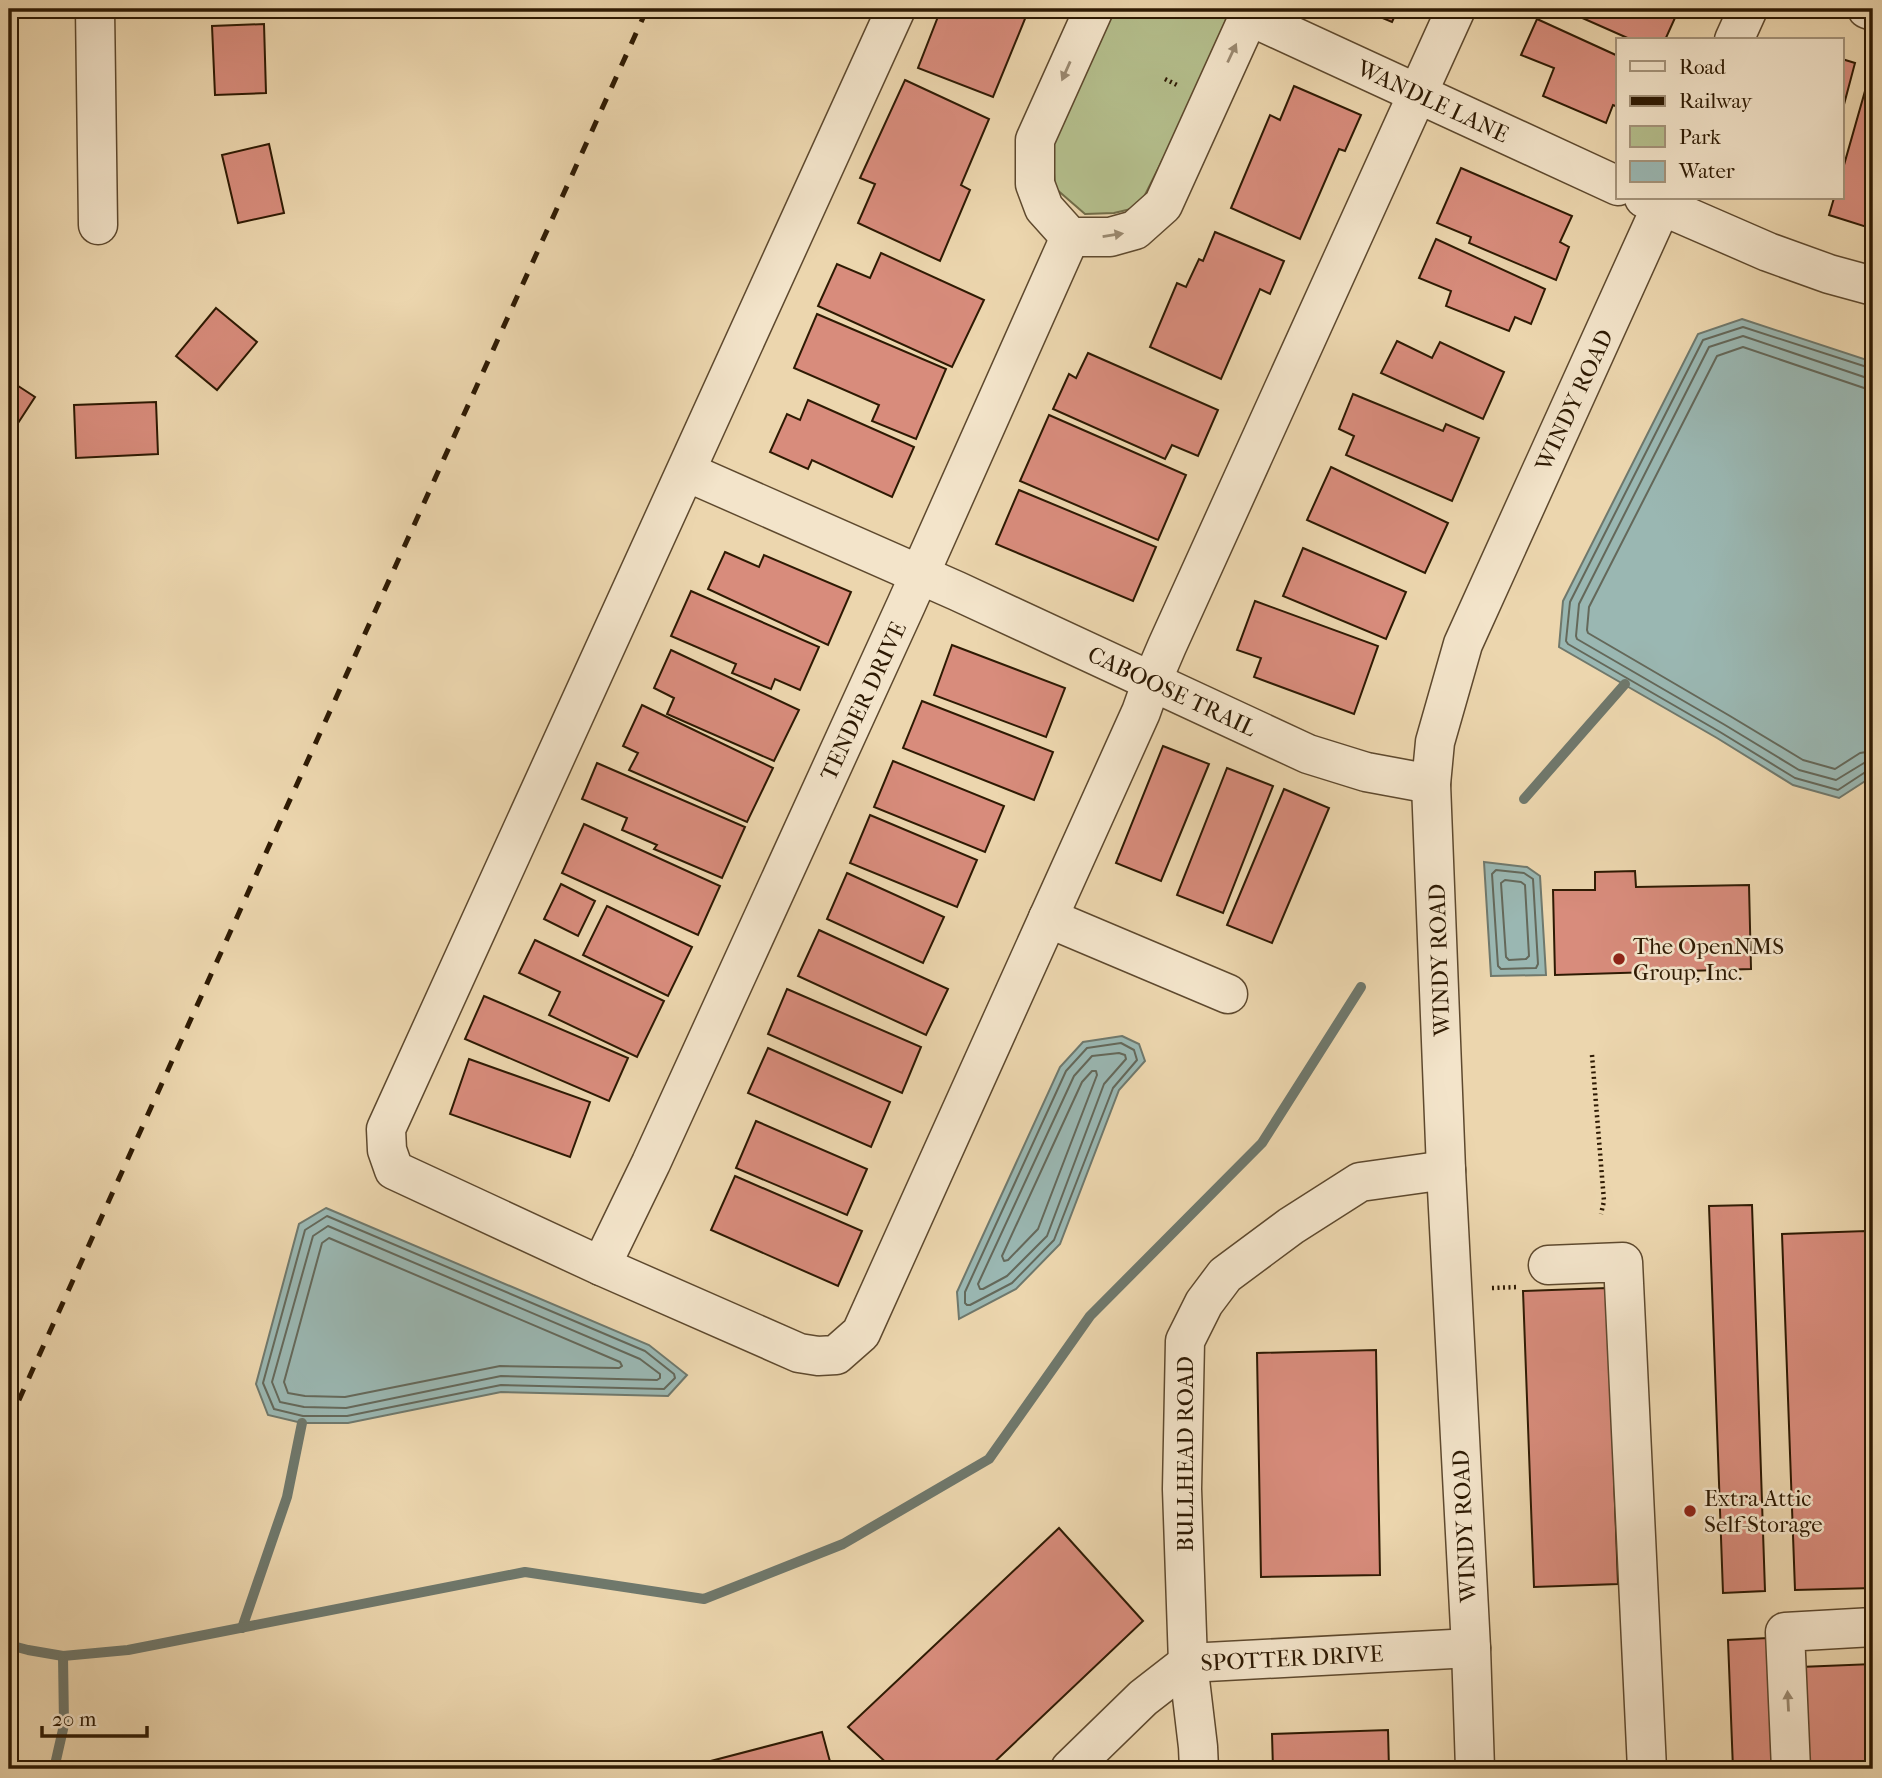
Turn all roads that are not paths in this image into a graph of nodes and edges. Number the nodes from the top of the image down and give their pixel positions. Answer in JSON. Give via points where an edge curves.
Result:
{"nodes":[{"id":1,"x":95,"y":9,"type":"edge"},
{"id":2,"x":896,"y":9,"type":"edge"},
{"id":3,"x":1094,"y":9,"type":"edge"},
{"id":4,"x":1456,"y":9,"type":"edge"},
{"id":5,"x":1748,"y":9,"type":"edge"},
{"id":6,"x":1867,"y":9,"type":"edge"},
{"id":7,"x":1873,"y":12,"type":"edge"},
{"id":8,"x":1251,"y":13,"type":"edge"},
{"id":9,"x":1735,"y":38,"type":"edge"},
{"id":10,"x":1417,"y":94,"type":"junction"},
{"id":11,"x":1616,"y":185,"type":"edge"},
{"id":12,"x":1657,"y":200,"type":"edge"},
{"id":13,"x":98,"y":225,"type":"dead end"},
{"id":14,"x":1070,"y":237,"type":"junction"},
{"id":15,"x":1873,"y":286,"type":"edge"},
{"id":16,"x":687,"y":472,"type":"junction"},
{"id":17,"x":920,"y":575,"type":"junction"},
{"id":18,"x":1152,"y":681,"type":"junction"},
{"id":19,"x":1431,"y":784,"type":"junction"},
{"id":20,"x":1048,"y":918,"type":"junction"},
{"id":21,"x":1228,"y":994,"type":"dead end"},
{"id":22,"x":1446,"y":1170,"type":"junction"},
{"id":23,"x":1548,"y":1265,"type":"dead end"},
{"id":24,"x":601,"y":1266,"type":"junction"},
{"id":25,"x":1873,"y":1627,"type":"edge"},
{"id":26,"x":1471,"y":1647,"type":"junction"},
{"id":27,"x":1188,"y":1663,"type":"junction"},
{"id":28,"x":1070,"y":1769,"type":"edge"},
{"id":29,"x":1199,"y":1769,"type":"edge"},
{"id":30,"x":1475,"y":1769,"type":"edge"},
{"id":31,"x":1647,"y":1769,"type":"edge"},
{"id":32,"x":1791,"y":1769,"type":"edge"}],
"edges":[{"from":1,"to":13,"type":"street"},
{"from":2,"to":16,"type":"street"},
{"from":3,"to":14,"type":"street","one_way":true,"via":[[1035,141],[1035,184],[1044,208]]},
{"from":4,"to":10,"type":"street"},
{"from":5,"to":9,"type":"street"},
{"from":6,"to":7,"type":"street"},
{"from":8,"to":10,"type":"street","name":"WANDLE LANE"},
{"from":14,"to":8,"type":"street","one_way":true,"via":[[1110,237],[1135,230],[1163,205]]},
{"from":10,"to":11,"type":"street","name":"WANDLE LANE"},
{"from":10,"to":18,"type":"street"},
{"from":12,"to":15,"type":"street","via":[[1768,252]]},
{"from":12,"to":19,"type":"street","name":"WINDY ROAD","via":[[1462,643],[1435,742]]},
{"from":14,"to":17,"type":"street","name":"TENDER DRIVE"},
{"from":16,"to":17,"type":"street","name":"CABOOSE TRAIL"},
{"from":16,"to":24,"type":"street","via":[[386,1129],[394,1170]]},
{"from":17,"to":18,"type":"street","name":"CABOOSE TRAIL"},
{"from":17,"to":24,"type":"street","name":"TENDER DRIVE"},
{"from":18,"to":19,"type":"street","name":"CABOOSE TRAIL","via":[[1308,754],[1366,772]]},
{"from":18,"to":20,"type":"street"},
{"from":19,"to":22,"type":"street","name":"WINDY ROAD"},
{"from":20,"to":21,"type":"street"},
{"from":20,"to":24,"type":"street","via":[[861,1333],[836,1355],[799,1353]]},
{"from":22,"to":26,"type":"street","name":"WINDY ROAD"},
{"from":22,"to":27,"type":"street","name":"BULLHEAD ROAD","via":[[1360,1182],[1225,1275],[1204,1303],[1185,1341],[1184,1354],[1182,1489]]},
{"from":23,"to":31,"type":"street","via":[[1623,1262]]},
{"from":32,"to":25,"type":"street","one_way":true,"via":[[1785,1632]]},
{"from":26,"to":27,"type":"street","name":"SPOTTER DRIVE"},
{"from":26,"to":30,"type":"street","name":"WINDY ROAD"},
{"from":27,"to":28,"type":"street","name":"SPOTTER DRIVE","via":[[1143,1698]]},
{"from":27,"to":29,"type":"street","name":"BULLHEAD ROAD"}]}
